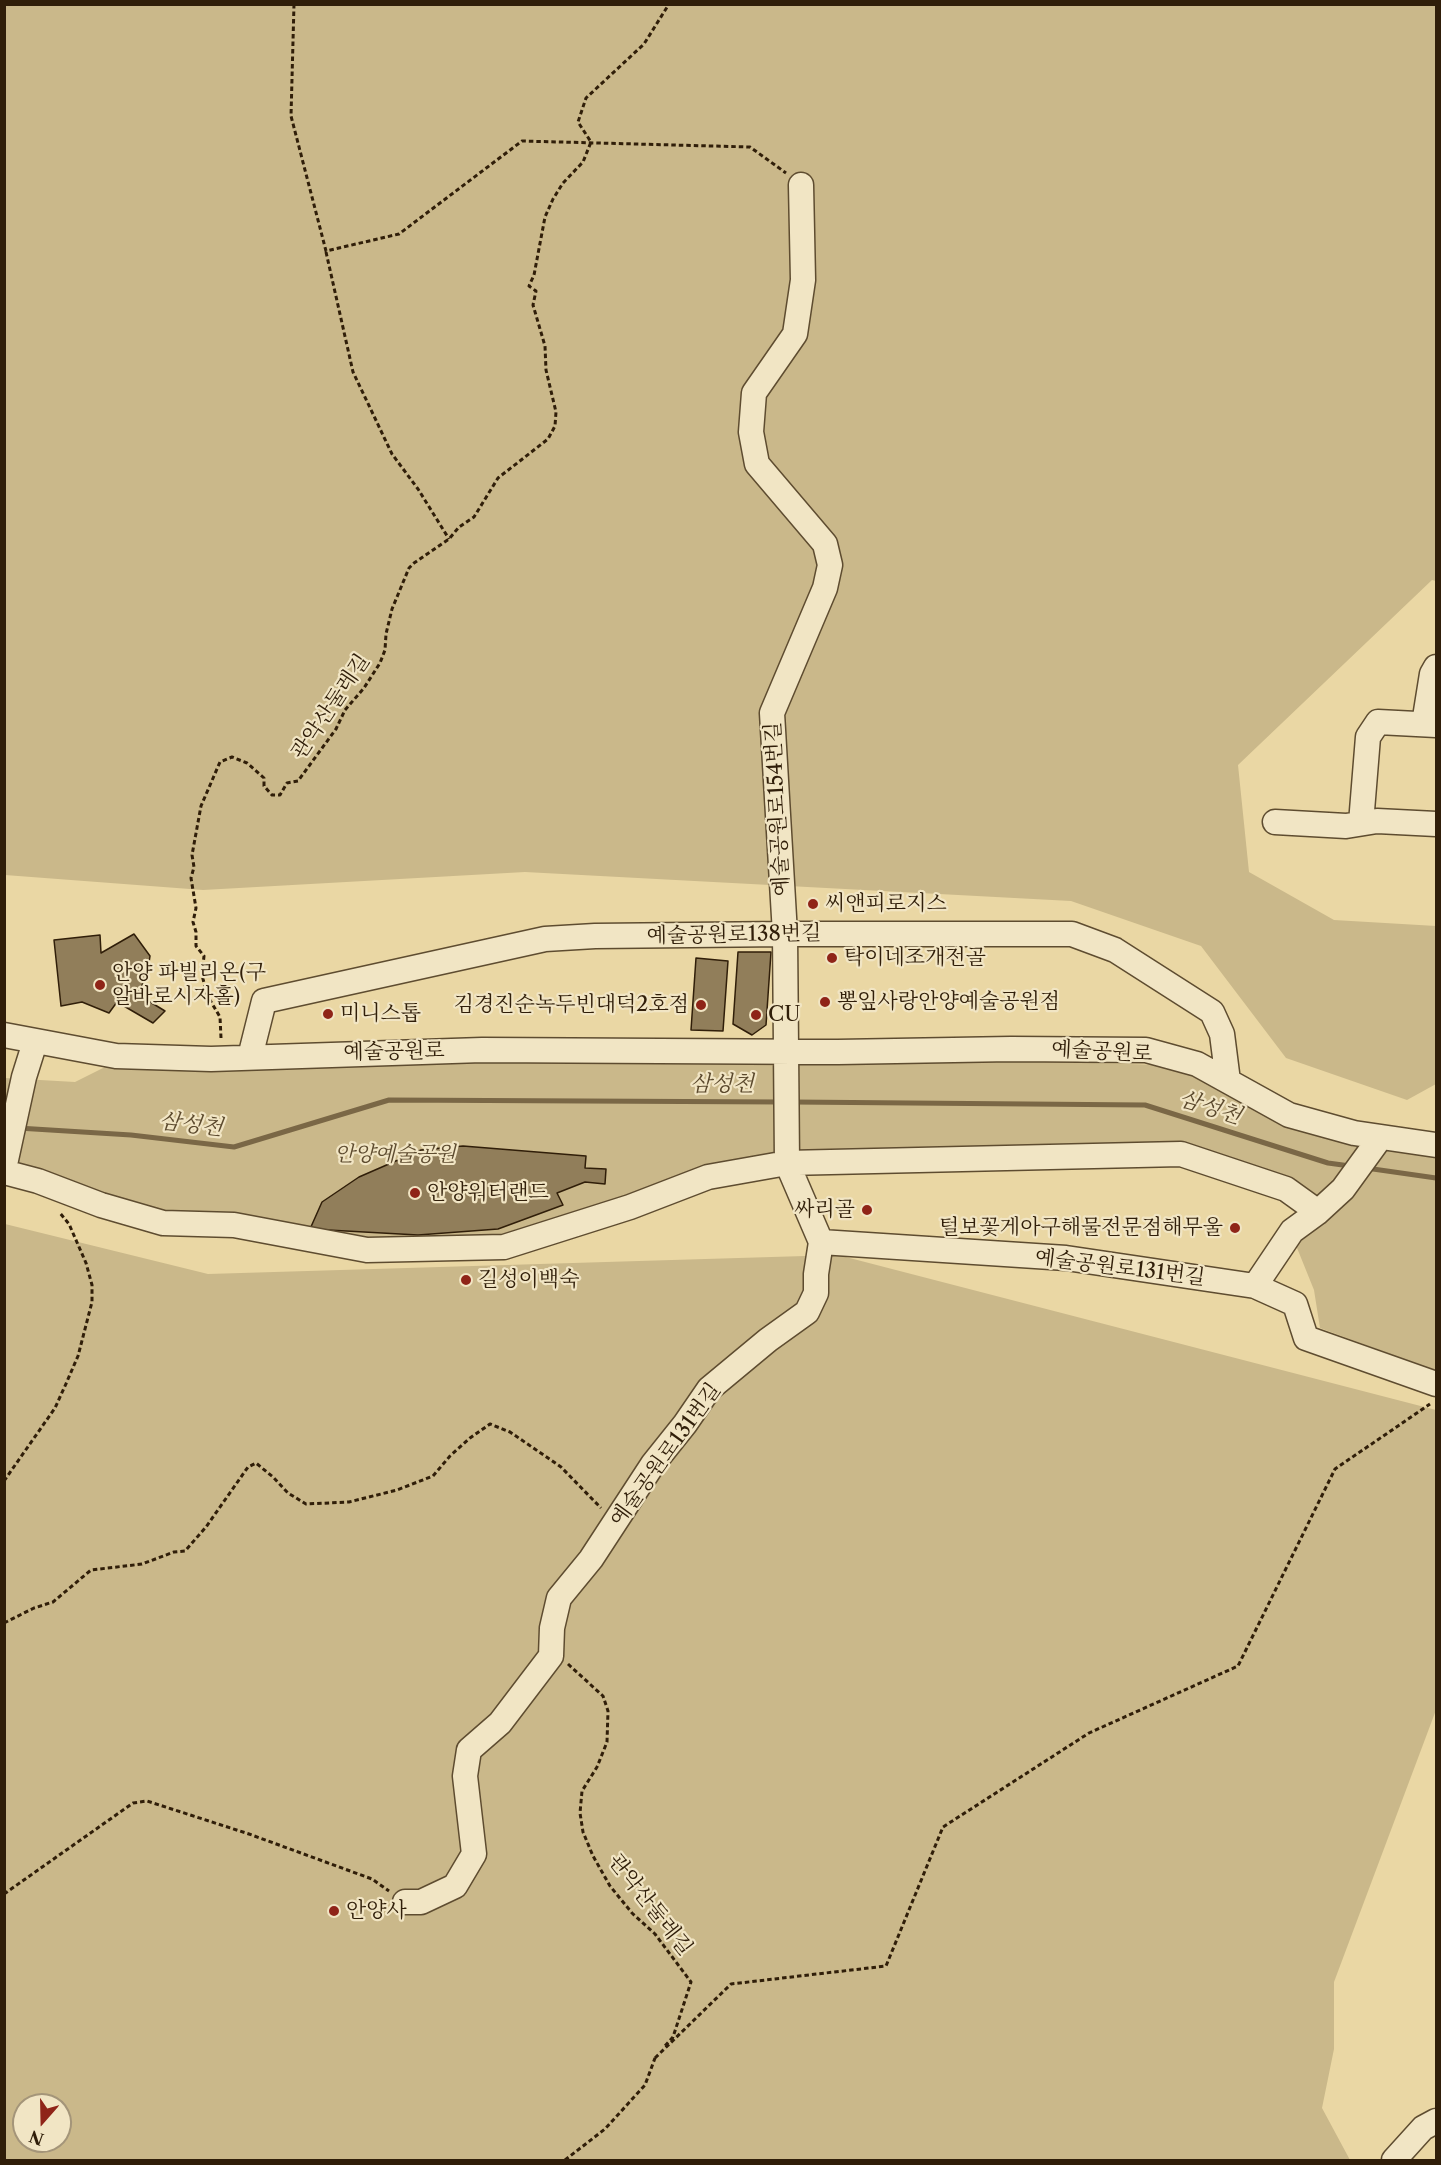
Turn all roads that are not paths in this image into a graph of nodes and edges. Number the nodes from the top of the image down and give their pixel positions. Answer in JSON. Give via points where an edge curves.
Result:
{"nodes":[{"id":1,"x":801,"y":185,"type":"road end"},
{"id":2,"x":1437,"y":667,"type":"edge"},
{"id":3,"x":1430,"y":724,"type":"edge"},
{"id":4,"x":1275,"y":822,"type":"dead end"},
{"id":5,"x":1361,"y":823,"type":"junction"},
{"id":6,"x":1437,"y":824,"type":"edge"},
{"id":7,"x":785,"y":934,"type":"junction"},
{"id":8,"x":4,"y":1035,"type":"edge"},
{"id":9,"x":35,"y":1042,"type":"junction"},
{"id":10,"x":250,"y":1057,"type":"junction"},
{"id":11,"x":785,"y":1063,"type":"junction"},
{"id":12,"x":1228,"y":1081,"type":"junction"},
{"id":13,"x":1376,"y":1145,"type":"junction"},
{"id":14,"x":1437,"y":1145,"type":"edge"},
{"id":15,"x":787,"y":1153,"type":"junction"},
{"id":16,"x":5,"y":1167,"type":"edge"},
{"id":17,"x":1318,"y":1212,"type":"junction"},
{"id":18,"x":821,"y":1242,"type":"junction"},
{"id":19,"x":1255,"y":1286,"type":"junction"},
{"id":20,"x":1437,"y":1384,"type":"edge"},
{"id":21,"x":405,"y":1902,"type":"road end"},
{"id":22,"x":1437,"y":2121,"type":"edge"},
{"id":23,"x":1394,"y":2160,"type":"edge"}],
"edges":[{"from":1,"to":7,"type":"street","name":"예술공원로154번길","via":[[803,280],[795,334],[754,393],[751,432],[757,464],[825,544],[830,565],[825,588],[772,713]]},
{"from":2,"to":3,"type":"street","via":[[1432,674]]},
{"from":3,"to":5,"type":"street","via":[[1378,722],[1368,737]]},
{"from":4,"to":5,"type":"street","via":[[1346,826]]},
{"from":5,"to":6,"type":"street"},
{"from":7,"to":10,"type":"street","name":"예술공원로138번길","via":[[545,939],[264,1001]]},
{"from":7,"to":11,"type":"street","name":"예술공원로154번길"},
{"from":7,"to":12,"type":"street","name":"예술공원로138번길","via":[[1072,934],[1115,950],[1212,1012],[1222,1034]]},
{"from":8,"to":9,"type":"street","name":"예술공원로"},
{"from":9,"to":10,"type":"street","name":"예술공원로","via":[[116,1056]]},
{"from":9,"to":16,"type":"street"},
{"from":10,"to":11,"type":"street","name":"예술공원로","via":[[482,1050]]},
{"from":11,"to":12,"type":"street","name":"예술공원로","via":[[1011,1049],[1146,1050],[1197,1064]]},
{"from":11,"to":15,"type":"street","name":"예술공원로154번길"},
{"from":12,"to":13,"type":"street","name":"예술공원로","via":[[1289,1115],[1354,1133]]},
{"from":13,"to":14,"type":"street","name":"예술공원로"},
{"from":13,"to":17,"type":"street","via":[[1343,1189]]},
{"from":15,"to":16,"type":"street","via":[[504,1247],[367,1250],[234,1224],[162,1223],[101,1205]]},
{"from":15,"to":17,"type":"street","via":[[1181,1154],[1286,1189]]},
{"from":15,"to":18,"type":"street"},
{"from":17,"to":19,"type":"street","via":[[1292,1231]]},
{"from":18,"to":19,"type":"street","name":"예술공원로131번길","via":[[1066,1258]]},
{"from":18,"to":21,"type":"street","name":"예술공원로131번길","via":[[816,1293],[807,1312],[709,1389],[653,1464],[591,1559],[559,1598],[551,1656],[500,1723],[470,1750],[465,1776],[474,1854],[455,1886],[421,1902]]},
{"from":19,"to":20,"type":"street","name":"예술공원로131번길","via":[[1295,1304],[1306,1338]]},
{"from":22,"to":23,"type":"street","via":[[1423,2128]]}]}
